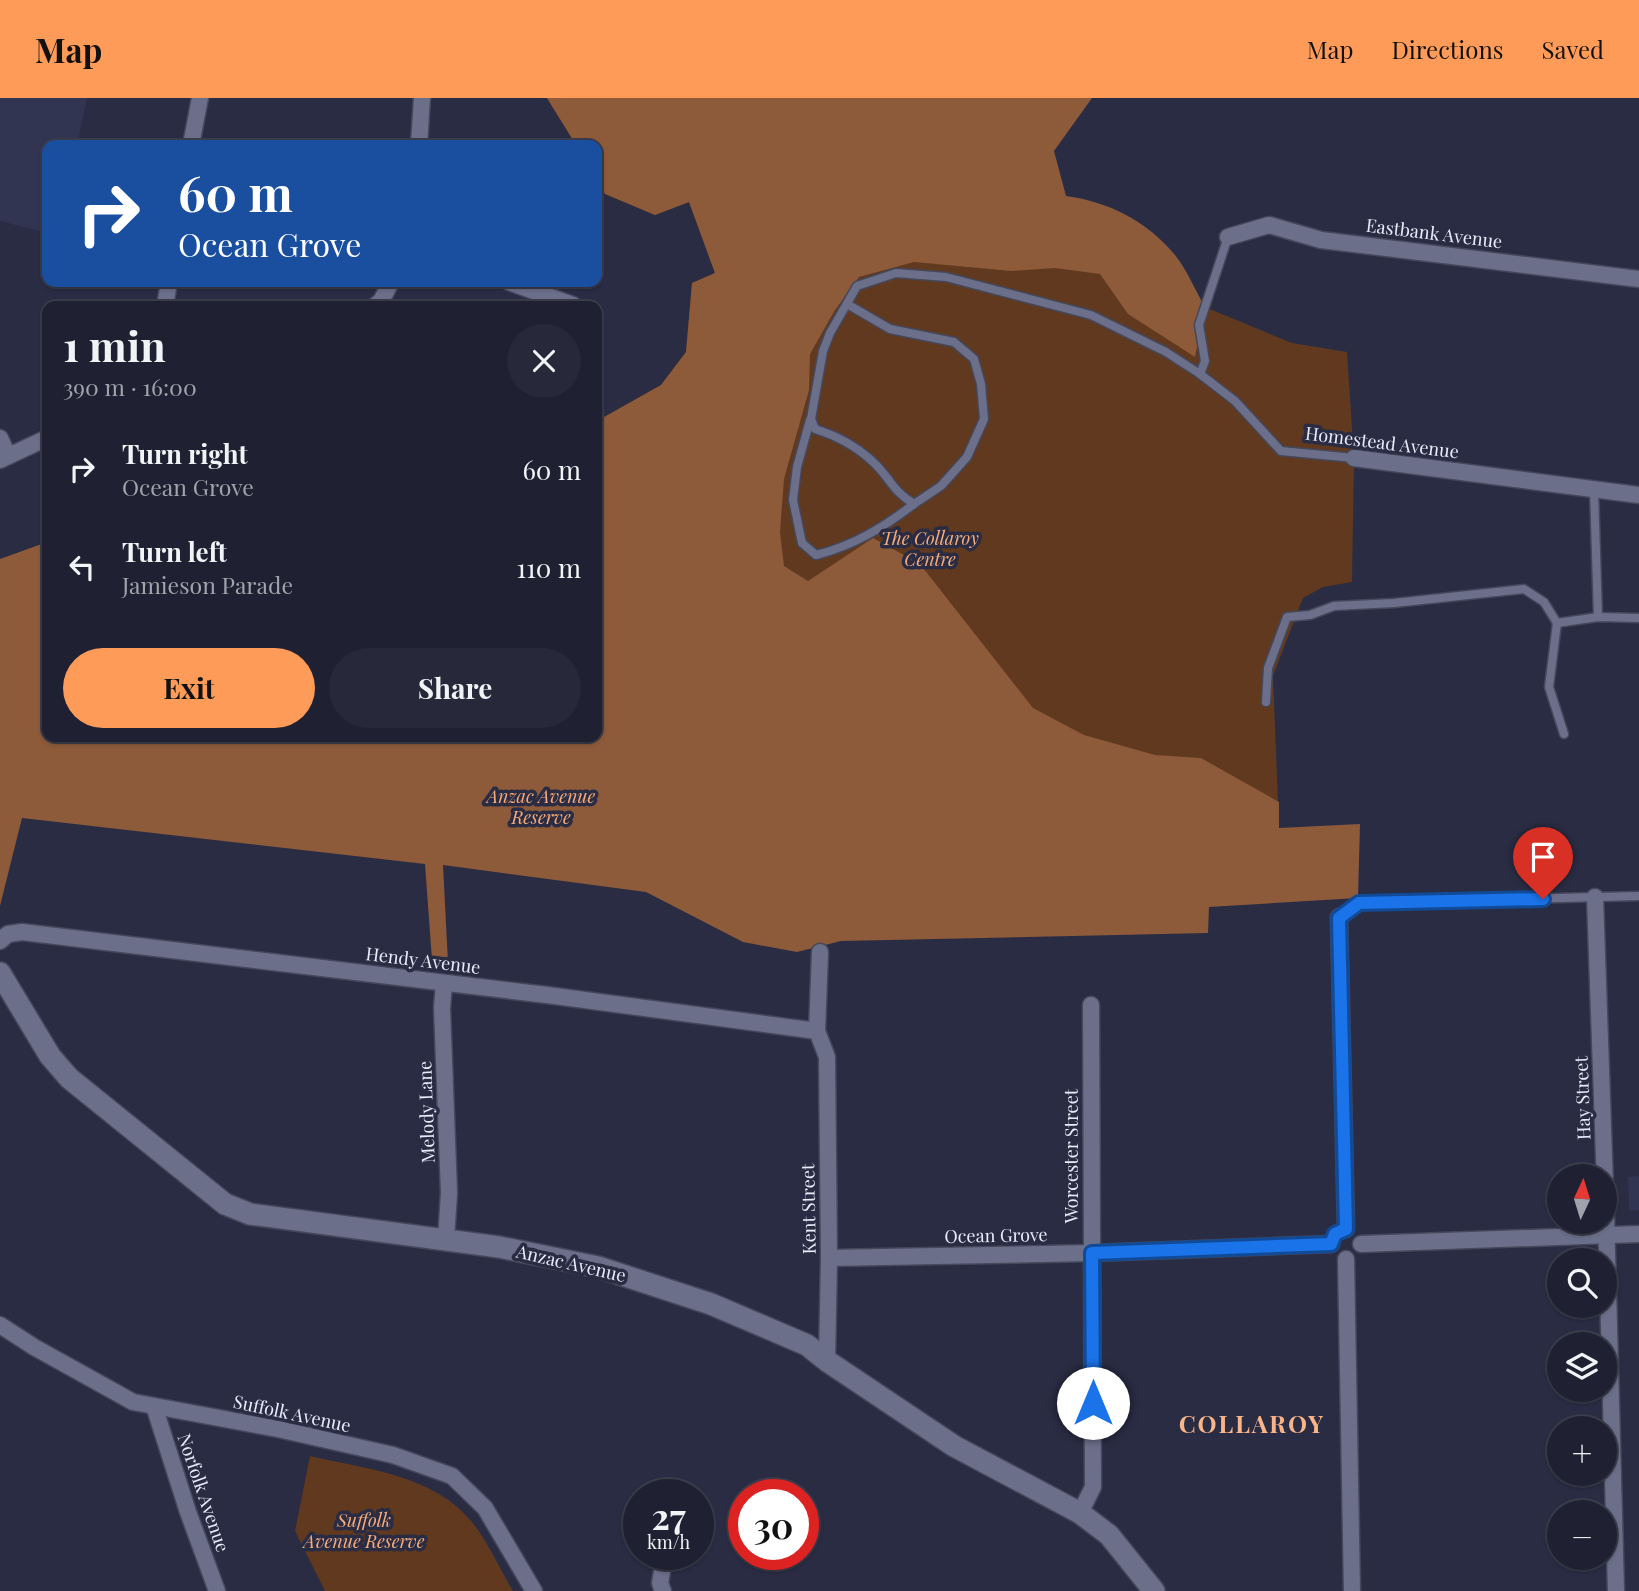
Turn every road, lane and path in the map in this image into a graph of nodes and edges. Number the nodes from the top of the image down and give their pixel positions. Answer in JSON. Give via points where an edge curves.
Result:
{"nodes":[{"id":1,"x":200,"y":98,"type":"edge"},
{"id":2,"x":422,"y":98,"type":"edge"},
{"id":3,"x":192,"y":140,"type":"edge"},
{"id":4,"x":419,"y":140,"type":"edge"},
{"id":5,"x":1228,"y":237,"type":"joint"},
{"id":6,"x":1639,"y":279,"type":"edge"},
{"id":7,"x":523,"y":287,"type":"edge"},
{"id":8,"x":562,"y":301,"type":"edge"},
{"id":9,"x":847,"y":304,"type":"junction"},
{"id":10,"x":1200,"y":374,"type":"junction"},
{"id":11,"x":811,"y":419,"type":"junction"},
{"id":12,"x":0,"y":438,"type":"edge"},
{"id":13,"x":42,"y":440,"type":"edge"},
{"id":14,"x":4,"y":458,"type":"edge"},
{"id":15,"x":1354,"y":458,"type":"joint"},
{"id":16,"x":1594,"y":489,"type":"junction"},
{"id":17,"x":1639,"y":495,"type":"edge"},
{"id":18,"x":915,"y":504,"type":"junction"},
{"id":19,"x":1598,"y":617,"type":"junction"},
{"id":20,"x":1639,"y":618,"type":"edge"},
{"id":21,"x":1557,"y":623,"type":"junction"},
{"id":22,"x":1266,"y":702,"type":"dead end"},
{"id":23,"x":1564,"y":734,"type":"dead end"},
{"id":24,"x":1595,"y":897,"type":"junction"},
{"id":25,"x":1639,"y":897,"type":"edge"},
{"id":26,"x":1339,"y":918,"type":"joint"},
{"id":27,"x":0,"y":941,"type":"edge"},
{"id":28,"x":820,"y":953,"type":"dead end"},
{"id":29,"x":0,"y":973,"type":"edge"},
{"id":30,"x":444,"y":983,"type":"junction"},
{"id":31,"x":1090,"y":1005,"type":"dead end"},
{"id":32,"x":817,"y":1031,"type":"junction"},
{"id":33,"x":1605,"y":1164,"type":"edge"},
{"id":34,"x":1346,"y":1229,"type":"junction"},
{"id":35,"x":1607,"y":1234,"type":"joint"},
{"id":36,"x":1617,"y":1234,"type":"edge"},
{"id":37,"x":1639,"y":1234,"type":"edge"},
{"id":38,"x":446,"y":1240,"type":"junction"},
{"id":39,"x":1331,"y":1244,"type":"junction"},
{"id":40,"x":1361,"y":1244,"type":"junction"},
{"id":41,"x":1092,"y":1253,"type":"junction"},
{"id":42,"x":829,"y":1258,"type":"junction"},
{"id":43,"x":1346,"y":1259,"type":"junction"},
{"id":44,"x":0,"y":1325,"type":"edge"},
{"id":45,"x":827,"y":1362,"type":"junction"},
{"id":46,"x":154,"y":1406,"type":"junction"},
{"id":47,"x":1080,"y":1513,"type":"junction"},
{"id":48,"x":662,"y":1570,"type":"edge"},
{"id":49,"x":217,"y":1591,"type":"edge"},
{"id":50,"x":534,"y":1591,"type":"edge"},
{"id":51,"x":663,"y":1591,"type":"edge"},
{"id":52,"x":1154,"y":1591,"type":"edge"},
{"id":53,"x":1352,"y":1591,"type":"edge"},
{"id":54,"x":1616,"y":1591,"type":"edge"}],
"edges":[{"from":1,"to":3,"type":"street"},
{"from":2,"to":4,"type":"street"},
{"from":5,"to":6,"type":"street","name":"Eastbank Avenue","via":[[1269,225],[1321,240]]},
{"from":5,"to":10,"type":"lane","via":[[1199,325],[1205,362]]},
{"from":7,"to":8,"type":"street"},
{"from":9,"to":10,"type":"lane","name":"Homestead Avenue","via":[[857,286],[896,273],[946,276],[1091,315]]},
{"from":9,"to":11,"type":"lane","name":"Homestead Avenue","via":[[823,351]]},
{"from":9,"to":18,"type":"lane","via":[[890,329],[954,342],[974,359],[984,419],[967,457],[941,486]]},
{"from":10,"to":15,"type":"lane","name":"Homestead Avenue","via":[[1235,401],[1281,451]]},
{"from":11,"to":18,"type":"lane","via":[[815,429],[837,436],[874,463],[898,494]]},
{"from":11,"to":18,"type":"lane","name":"Homestead Avenue","via":[[793,499],[802,543],[816,555],[840,549]]},
{"from":12,"to":14,"type":"street"},
{"from":13,"to":14,"type":"street"},
{"from":15,"to":16,"type":"street","name":"Homestead Avenue"},
{"from":16,"to":17,"type":"street","name":"Homestead Avenue"},
{"from":16,"to":19,"type":"lane"},
{"from":19,"to":20,"type":"lane"},
{"from":19,"to":21,"type":"lane"},
{"from":21,"to":22,"type":"lane","via":[[1544,602],[1524,589],[1334,606],[1287,617],[1268,668]]},
{"from":21,"to":23,"type":"lane","via":[[1549,687]]},
{"from":24,"to":25,"type":"lane"},
{"from":24,"to":26,"type":"lane","via":[[1359,903]]},
{"from":24,"to":33,"type":"street","name":"Hay Street"},
{"from":26,"to":34,"type":"street"},
{"from":27,"to":30,"type":"street","name":"Hendy Avenue","via":[[22,932]]},
{"from":28,"to":32,"type":"street"},
{"from":29,"to":38,"type":"street","name":"Anzac Avenue","via":[[50,1056],[69,1078],[225,1204],[250,1214]]},
{"from":30,"to":32,"type":"street","name":"Hendy Avenue"},
{"from":30,"to":38,"type":"street","name":"Melody Lane"},
{"from":31,"to":41,"type":"street","name":"Worcester Street"},
{"from":32,"to":42,"type":"street","name":"Kent Street","via":[[827,1057]]},
{"from":34,"to":39,"type":"street","via":[[1335,1234]]},
{"from":34,"to":40,"type":"street","via":[[1356,1233]]},
{"from":35,"to":40,"type":"street"},
{"from":35,"to":54,"type":"street","name":"Hay Street"},
{"from":36,"to":37,"type":"street"},
{"from":38,"to":45,"type":"street","name":"Anzac Avenue","via":[[598,1267],[711,1304],[807,1345]]},
{"from":39,"to":41,"type":"street","name":"Ocean Grove"},
{"from":39,"to":43,"type":"street","via":[[1335,1255]]},
{"from":40,"to":43,"type":"street","via":[[1357,1255]]},
{"from":41,"to":42,"type":"street","name":"Ocean Grove"},
{"from":41,"to":47,"type":"street","name":"Worcester Street","via":[[1093,1487]]},
{"from":42,"to":45,"type":"street","name":"Kent Street"},
{"from":43,"to":53,"type":"street"},
{"from":44,"to":46,"type":"street","name":"Suffolk Avenue","via":[[133,1402]]},
{"from":45,"to":47,"type":"street","name":"Anzac Avenue","via":[[954,1446]]},
{"from":46,"to":49,"type":"street","name":"Norfolk Avenue"},
{"from":46,"to":50,"type":"street","name":"Suffolk Avenue","via":[[393,1455],[452,1476],[485,1508]]},
{"from":47,"to":52,"type":"street","name":"Anzac Avenue","via":[[1109,1535]]},
{"from":48,"to":51,"type":"street"}]}
